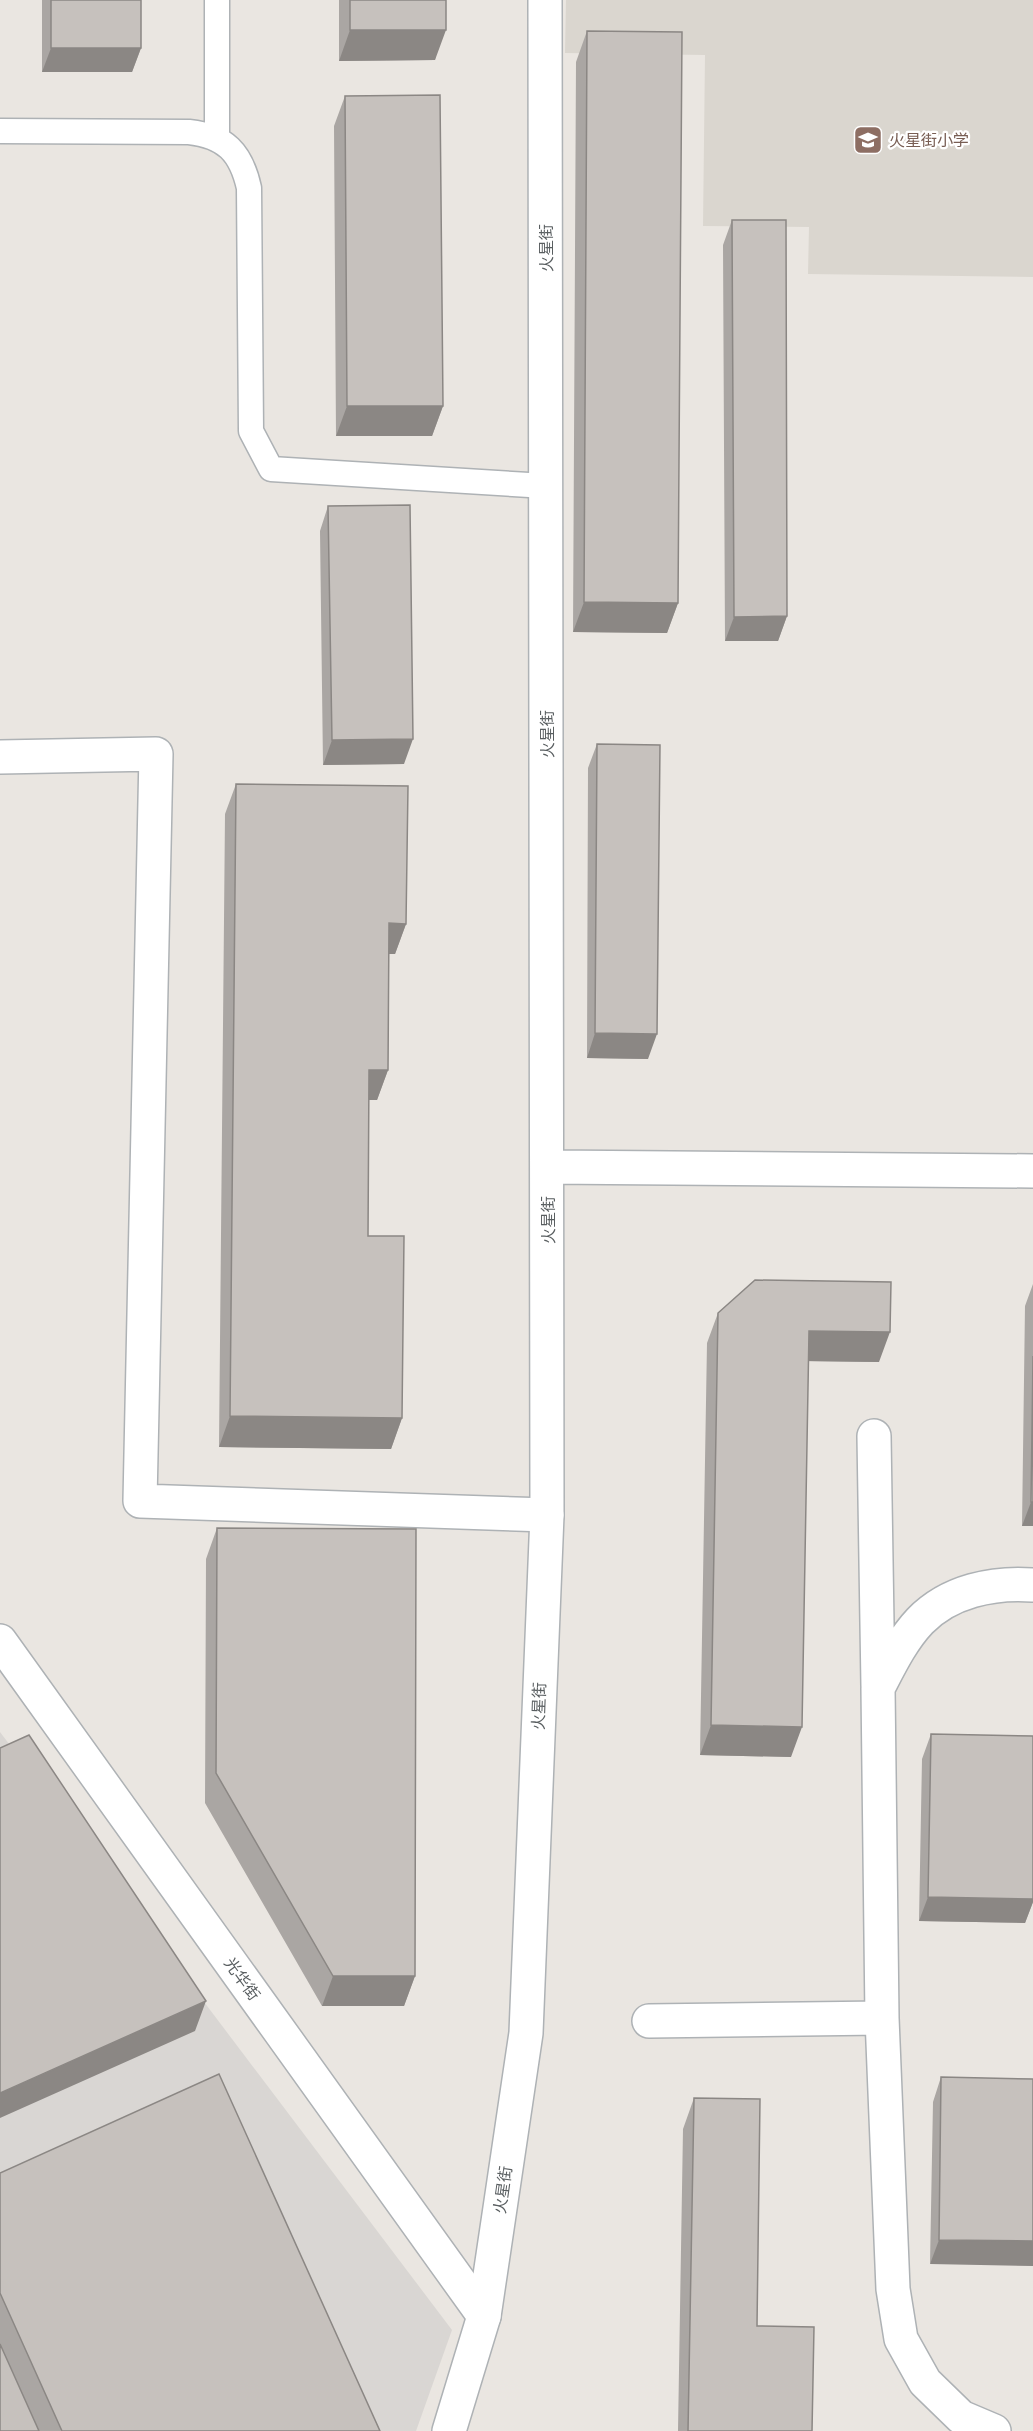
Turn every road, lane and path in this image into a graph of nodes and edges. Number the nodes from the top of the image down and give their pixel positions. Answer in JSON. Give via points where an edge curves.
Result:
{"nodes":[{"id":1,"x":218,"y":0,"type":"edge"},
{"id":2,"x":545,"y":0,"type":"edge"},
{"id":3,"x":0,"y":131,"type":"edge"},
{"id":4,"x":217,"y":138,"type":"junction"},
{"id":5,"x":546,"y":486,"type":"junction"},
{"id":6,"x":0,"y":757,"type":"edge"},
{"id":7,"x":548,"y":1167,"type":"junction"},
{"id":8,"x":1033,"y":1172,"type":"edge"},
{"id":9,"x":874,"y":1436,"type":"dead end"},
{"id":10,"x":547,"y":1515,"type":"junction"},
{"id":11,"x":1033,"y":1585,"type":"edge"},
{"id":12,"x":0,"y":1641,"type":"edge"},
{"id":13,"x":878,"y":1688,"type":"junction"},
{"id":14,"x":882,"y":2018,"type":"junction"},
{"id":15,"x":649,"y":2020,"type":"dead end"},
{"id":16,"x":484,"y":2316,"type":"junction"},
{"id":17,"x":449,"y":2431,"type":"edge"},
{"id":18,"x":994,"y":2431,"type":"edge"}],
"edges":[{"from":1,"to":4,"type":"lane"},
{"from":2,"to":5,"type":"street","name":"火星街"},
{"from":3,"to":4,"type":"lane","via":[[189,132]]},
{"from":4,"to":5,"type":"lane","via":[[239,159],[249,188],[251,431],[271,469]]},
{"from":5,"to":7,"type":"street","name":"火星街"},
{"from":6,"to":10,"type":"street","via":[[156,754],[140,1501]]},
{"from":7,"to":8,"type":"street"},
{"from":7,"to":10,"type":"street","name":"火星街"},
{"from":9,"to":13,"type":"street"},
{"from":10,"to":16,"type":"street","name":"火星街","via":[[526,2033]]},
{"from":11,"to":13,"type":"street","via":[[986,1586],[951,1598],[921,1620],[899,1649]]},
{"from":12,"to":16,"type":"street","name":"光华街"},
{"from":13,"to":14,"type":"street"},
{"from":14,"to":15,"type":"street"},
{"from":14,"to":18,"type":"street","via":[[893,2289],[901,2338],[925,2382],[962,2416]]},
{"from":16,"to":17,"type":"street","name":"火星街"}]}
